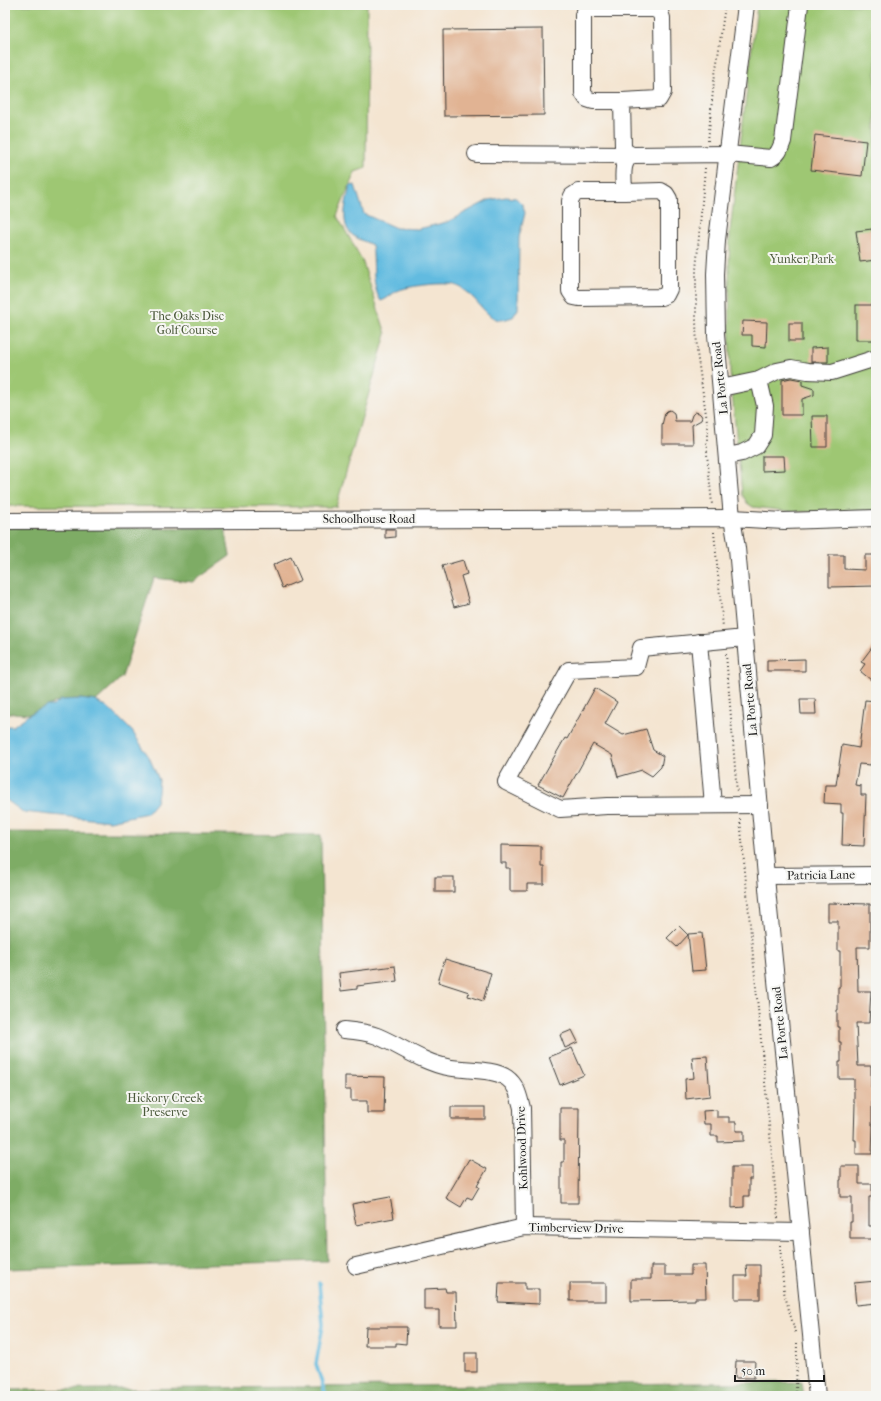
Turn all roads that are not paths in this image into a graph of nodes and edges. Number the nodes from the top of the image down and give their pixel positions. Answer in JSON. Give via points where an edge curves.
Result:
{"nodes":[{"id":1,"x":746,"y":5,"type":"edge"},
{"id":2,"x":800,"y":5,"type":"edge"},
{"id":3,"x":622,"y":101,"type":"junction"},
{"id":4,"x":476,"y":154,"type":"dead end"},
{"id":5,"x":728,"y":154,"type":"junction"},
{"id":6,"x":632,"y":155,"type":"junction"},
{"id":7,"x":624,"y":192,"type":"junction"},
{"id":8,"x":876,"y":358,"type":"edge"},
{"id":9,"x":759,"y":380,"type":"junction"},
{"id":10,"x":721,"y":388,"type":"junction"},
{"id":11,"x":727,"y":456,"type":"junction"},
{"id":12,"x":732,"y":518,"type":"junction"},
{"id":13,"x":876,"y":518,"type":"edge"},
{"id":14,"x":5,"y":521,"type":"edge"},
{"id":15,"x":745,"y":638,"type":"junction"},
{"id":16,"x":699,"y":642,"type":"junction"},
{"id":17,"x":713,"y":805,"type":"junction"},
{"id":18,"x":760,"y":805,"type":"junction"},
{"id":19,"x":876,"y":875,"type":"edge"},
{"id":20,"x":766,"y":876,"type":"junction"},
{"id":21,"x":344,"y":1030,"type":"dead end"},
{"id":22,"x":524,"y":1227,"type":"junction"},
{"id":23,"x":801,"y":1232,"type":"junction"},
{"id":24,"x":356,"y":1266,"type":"dead end"},
{"id":25,"x":817,"y":1396,"type":"edge"}],
"edges":[{"from":1,"to":5,"type":"street","name":"La Porte Road"},
{"from":2,"to":5,"type":"street","via":[[780,149],[777,155],[771,158]]},
{"from":3,"to":3,"type":"street","via":[[659,99],[662,92],[662,18],[660,12],[654,9],[591,9],[583,15],[583,94],[587,100]]},
{"from":3,"to":6,"type":"street","via":[[623,148]]},
{"from":4,"to":6,"type":"street"},
{"from":5,"to":6,"type":"street"},
{"from":5,"to":10,"type":"street","name":"La Porte Road","via":[[715,274],[716,335]]},
{"from":6,"to":7,"type":"street","via":[[626,158],[624,164]]},
{"from":7,"to":7,"type":"street","via":[[661,191],[666,194],[669,289],[666,295],[661,297],[574,297],[570,291],[572,196],[578,192]]},
{"from":8,"to":9,"type":"street","via":[[832,372],[791,368],[777,371]]},
{"from":9,"to":10,"type":"street"},
{"from":9,"to":11,"type":"street","via":[[765,406],[763,434],[756,446]]},
{"from":10,"to":11,"type":"street","name":"La Porte Road"},
{"from":11,"to":12,"type":"street","name":"La Porte Road"},
{"from":12,"to":13,"type":"street","name":"Schoolhouse Road","via":[[784,521]]},
{"from":12,"to":14,"type":"street","name":"Schoolhouse Road"},
{"from":12,"to":15,"type":"street","name":"La Porte Road"},
{"from":15,"to":16,"type":"street"},
{"from":15,"to":18,"type":"street","name":"La Porte Road"},
{"from":16,"to":17,"type":"street"},
{"from":16,"to":17,"type":"street","via":[[641,648],[636,667],[569,670],[506,782],[560,809]]},
{"from":17,"to":18,"type":"street"},
{"from":18,"to":20,"type":"street","name":"La Porte Road"},
{"from":19,"to":20,"type":"street","name":"Patricia Lane"},
{"from":20,"to":23,"type":"street","name":"La Porte Road"},
{"from":21,"to":22,"type":"street","name":"Kohlwood Drive","via":[[376,1035],[428,1062],[498,1073],[514,1085],[522,1108]]},
{"from":22,"to":23,"type":"street","name":"Timberview Drive"},
{"from":22,"to":24,"type":"street","name":"Timberview Drive"},
{"from":23,"to":25,"type":"street","name":"La Porte Road"}]}
